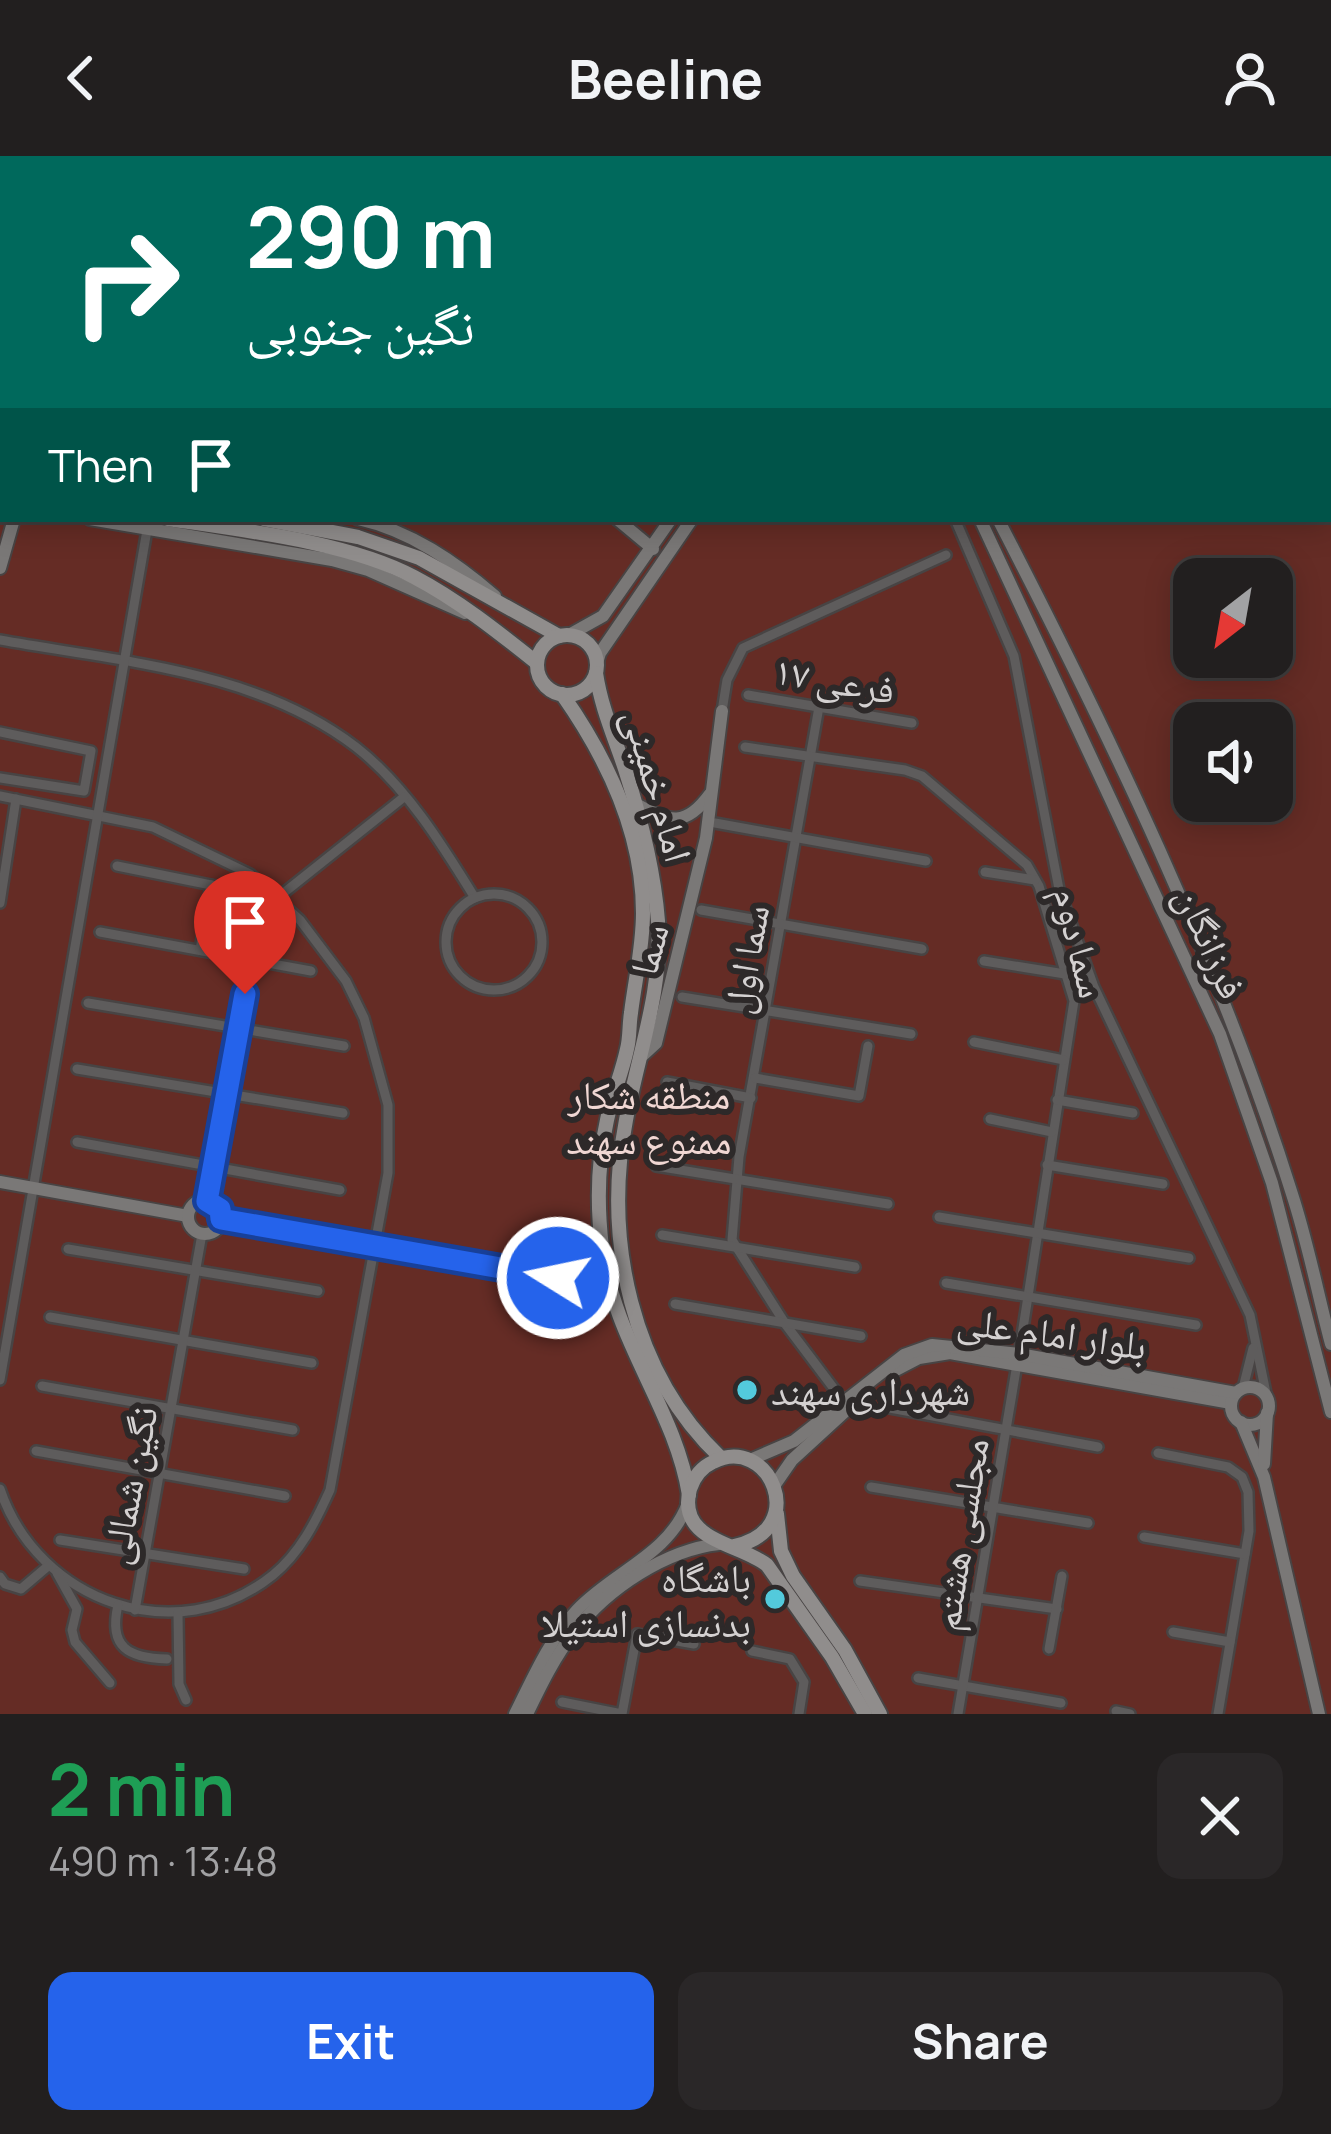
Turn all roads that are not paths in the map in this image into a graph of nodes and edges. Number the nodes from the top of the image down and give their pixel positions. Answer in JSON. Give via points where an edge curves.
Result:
{"nodes":[{"id":1,"x":13,"y":522,"type":"edge"},
{"id":2,"x":106,"y":522,"type":"edge"},
{"id":3,"x":184,"y":522,"type":"edge"},
{"id":4,"x":280,"y":522,"type":"edge"},
{"id":5,"x":369,"y":522,"type":"edge"},
{"id":6,"x":621,"y":522,"type":"edge"},
{"id":7,"x":668,"y":522,"type":"edge"},
{"id":8,"x":690,"y":522,"type":"edge"},
{"id":9,"x":956,"y":522,"type":"edge"},
{"id":10,"x":981,"y":522,"type":"edge"},
{"id":11,"x":999,"y":522,"type":"edge"},
{"id":12,"x":147,"y":530,"type":"junction"},
{"id":13,"x":650,"y":547,"type":"junction"},
{"id":14,"x":946,"y":555,"type":"dead end"},
{"id":15,"x":665,"y":559,"type":"junction"},
{"id":16,"x":0,"y":568,"type":"edge"},
{"id":17,"x":506,"y":605,"type":"junction"},
{"id":18,"x":484,"y":622,"type":"junction"},
{"id":19,"x":564,"y":635,"type":"junction"},
{"id":20,"x":0,"y":640,"type":"edge"},
{"id":21,"x":125,"y":662,"type":"junction"},
{"id":22,"x":537,"y":663,"type":"junction"},
{"id":23,"x":596,"y":668,"type":"junction"},
{"id":24,"x":562,"y":694,"type":"junction"},
{"id":25,"x":748,"y":695,"type":"dead end"},
{"id":26,"x":819,"y":707,"type":"junction"},
{"id":27,"x":722,"y":711,"type":"joint"},
{"id":28,"x":912,"y":723,"type":"dead end"},
{"id":29,"x":0,"y":733,"type":"edge"},
{"id":30,"x":745,"y":747,"type":"dead end"},
{"id":31,"x":811,"y":756,"type":"junction"},
{"id":32,"x":0,"y":778,"type":"edge"},
{"id":33,"x":711,"y":793,"type":"junction"},
{"id":34,"x":0,"y":796,"type":"edge"},
{"id":35,"x":404,"y":797,"type":"junction"},
{"id":36,"x":16,"y":800,"type":"junction"},
{"id":37,"x":636,"y":804,"type":"junction"},
{"id":38,"x":98,"y":815,"type":"junction"},
{"id":39,"x":715,"y":823,"type":"dead end"},
{"id":40,"x":797,"y":840,"type":"junction"},
{"id":41,"x":926,"y":861,"type":"dead end"},
{"id":42,"x":117,"y":866,"type":"dead end"},
{"id":43,"x":986,"y":872,"type":"dead end"},
{"id":44,"x":1035,"y":880,"type":"junction"},
{"id":45,"x":211,"y":885,"type":"junction"},
{"id":46,"x":231,"y":889,"type":"dead end"},
{"id":47,"x":475,"y":898,"type":"junction"},
{"id":48,"x":278,"y":900,"type":"junction"},
{"id":49,"x":0,"y":903,"type":"edge"},
{"id":50,"x":701,"y":910,"type":"dead end"},
{"id":51,"x":782,"y":925,"type":"junction"},
{"id":52,"x":100,"y":932,"type":"dead end"},
{"id":53,"x":922,"y":949,"type":"dead end"},
{"id":54,"x":200,"y":950,"type":"junction"},
{"id":55,"x":251,"y":959,"type":"junction"},
{"id":56,"x":984,"y":961,"type":"dead end"},
{"id":57,"x":311,"y":971,"type":"dead end"},
{"id":58,"x":1065,"y":974,"type":"junction"},
{"id":59,"x":682,"y":997,"type":"dead end"},
{"id":60,"x":88,"y":1003,"type":"dead end"},
{"id":61,"x":766,"y":1011,"type":"junction"},
{"id":62,"x":238,"y":1028,"type":"junction"},
{"id":63,"x":911,"y":1034,"type":"dead end"},
{"id":64,"x":974,"y":1042,"type":"dead end"},
{"id":65,"x":344,"y":1046,"type":"dead end"},
{"id":66,"x":868,"y":1046,"type":"dead end"},
{"id":67,"x":643,"y":1055,"type":"junction"},
{"id":68,"x":1064,"y":1060,"type":"junction"},
{"id":69,"x":77,"y":1070,"type":"dead end"},
{"id":70,"x":755,"y":1078,"type":"junction"},
{"id":71,"x":667,"y":1082,"type":"dead end"},
{"id":72,"x":226,"y":1094,"type":"junction"},
{"id":73,"x":751,"y":1098,"type":"junction"},
{"id":74,"x":1058,"y":1100,"type":"junction"},
{"id":75,"x":1133,"y":1113,"type":"dead end"},
{"id":76,"x":343,"y":1114,"type":"dead end"},
{"id":77,"x":990,"y":1120,"type":"dead end"},
{"id":78,"x":1052,"y":1132,"type":"junction"},
{"id":79,"x":77,"y":1142,"type":"dead end"},
{"id":80,"x":1047,"y":1165,"type":"junction"},
{"id":81,"x":656,"y":1166,"type":"dead end"},
{"id":82,"x":213,"y":1168,"type":"junction"},
{"id":83,"x":736,"y":1179,"type":"junction"},
{"id":84,"x":0,"y":1182,"type":"edge"},
{"id":85,"x":1162,"y":1184,"type":"dead end"},
{"id":86,"x":34,"y":1188,"type":"junction"},
{"id":87,"x":340,"y":1190,"type":"dead end"},
{"id":88,"x":207,"y":1201,"type":"junction"},
{"id":89,"x":888,"y":1204,"type":"dead end"},
{"id":90,"x":188,"y":1216,"type":"junction"},
{"id":91,"x":939,"y":1217,"type":"dead end"},
{"id":92,"x":221,"y":1219,"type":"junction"},
{"id":93,"x":1036,"y":1232,"type":"junction"},
{"id":94,"x":202,"y":1234,"type":"junction"},
{"id":95,"x":662,"y":1235,"type":"dead end"},
{"id":96,"x":374,"y":1246,"type":"junction"},
{"id":97,"x":68,"y":1249,"type":"dead end"},
{"id":98,"x":734,"y":1249,"type":"junction"},
{"id":99,"x":603,"y":1252,"type":"junction"},
{"id":100,"x":1190,"y":1258,"type":"dead end"},
{"id":101,"x":854,"y":1267,"type":"dead end"},
{"id":102,"x":196,"y":1270,"type":"junction"},
{"id":103,"x":558,"y":1278,"type":"junction"},
{"id":104,"x":946,"y":1283,"type":"dead end"},
{"id":105,"x":318,"y":1291,"type":"dead end"},
{"id":106,"x":1027,"y":1296,"type":"junction"},
{"id":107,"x":675,"y":1304,"type":"dead end"},
{"id":108,"x":616,"y":1308,"type":"junction"},
{"id":109,"x":50,"y":1317,"type":"dead end"},
{"id":110,"x":786,"y":1324,"type":"junction"},
{"id":111,"x":1196,"y":1325,"type":"dead end"},
{"id":112,"x":4,"y":1327,"type":"edge"},
{"id":113,"x":861,"y":1336,"type":"dead end"},
{"id":114,"x":1254,"y":1336,"type":"junction"},
{"id":115,"x":184,"y":1339,"type":"junction"},
{"id":116,"x":1331,"y":1344,"type":"edge"},
{"id":117,"x":1018,"y":1359,"type":"junction"},
{"id":118,"x":312,"y":1363,"type":"dead end"},
{"id":119,"x":0,"y":1380,"type":"edge"},
{"id":120,"x":42,"y":1387,"type":"dead end"},
{"id":121,"x":1237,"y":1395,"type":"junction"},
{"id":122,"x":847,"y":1405,"type":"junction"},
{"id":123,"x":1267,"y":1406,"type":"junction"},
{"id":124,"x":173,"y":1408,"type":"junction"},
{"id":125,"x":890,"y":1408,"type":"dead end"},
{"id":126,"x":1331,"y":1412,"type":"edge"},
{"id":127,"x":1241,"y":1422,"type":"junction"},
{"id":128,"x":293,"y":1430,"type":"dead end"},
{"id":129,"x":1005,"y":1430,"type":"junction"},
{"id":130,"x":1098,"y":1447,"type":"dead end"},
{"id":131,"x":36,"y":1451,"type":"dead end"},
{"id":132,"x":1158,"y":1453,"type":"dead end"},
{"id":133,"x":721,"y":1458,"type":"junction"},
{"id":134,"x":750,"y":1460,"type":"junction"},
{"id":135,"x":161,"y":1474,"type":"junction"},
{"id":136,"x":1264,"y":1478,"type":"junction"},
{"id":137,"x":774,"y":1486,"type":"junction"},
{"id":138,"x":871,"y":1487,"type":"dead end"},
{"id":139,"x":0,"y":1489,"type":"edge"},
{"id":140,"x":285,"y":1496,"type":"dead end"},
{"id":141,"x":689,"y":1498,"type":"junction"},
{"id":142,"x":994,"y":1507,"type":"junction"},
{"id":143,"x":777,"y":1510,"type":"junction"},
{"id":144,"x":1088,"y":1523,"type":"dead end"},
{"id":145,"x":1144,"y":1537,"type":"dead end"},
{"id":146,"x":60,"y":1540,"type":"dead end"},
{"id":147,"x":727,"y":1545,"type":"junction"},
{"id":148,"x":1245,"y":1553,"type":"junction"},
{"id":149,"x":146,"y":1556,"type":"junction"},
{"id":150,"x":244,"y":1569,"type":"dead end"},
{"id":151,"x":53,"y":1570,"type":"junction"},
{"id":152,"x":0,"y":1576,"type":"edge"},
{"id":153,"x":1062,"y":1576,"type":"dead end"},
{"id":154,"x":860,"y":1581,"type":"dead end"},
{"id":155,"x":980,"y":1598,"type":"junction"},
{"id":156,"x":118,"y":1605,"type":"junction"},
{"id":157,"x":134,"y":1610,"type":"junction"},
{"id":158,"x":1057,"y":1610,"type":"junction"},
{"id":159,"x":178,"y":1612,"type":"junction"},
{"id":160,"x":1172,"y":1632,"type":"dead end"},
{"id":161,"x":1230,"y":1642,"type":"junction"},
{"id":162,"x":694,"y":1644,"type":"dead end"},
{"id":163,"x":1049,"y":1648,"type":"dead end"},
{"id":164,"x":752,"y":1651,"type":"dead end"},
{"id":165,"x":167,"y":1659,"type":"dead end"},
{"id":166,"x":918,"y":1678,"type":"dead end"},
{"id":167,"x":110,"y":1683,"type":"dead end"},
{"id":168,"x":964,"y":1686,"type":"junction"},
{"id":169,"x":186,"y":1700,"type":"dead end"},
{"id":170,"x":562,"y":1702,"type":"dead end"},
{"id":171,"x":1061,"y":1703,"type":"dead end"},
{"id":172,"x":1116,"y":1711,"type":"edge"},
{"id":173,"x":515,"y":1714,"type":"edge"},
{"id":174,"x":526,"y":1714,"type":"edge"},
{"id":175,"x":622,"y":1714,"type":"edge"},
{"id":176,"x":799,"y":1714,"type":"edge"},
{"id":177,"x":865,"y":1714,"type":"edge"},
{"id":178,"x":880,"y":1714,"type":"edge"},
{"id":179,"x":958,"y":1714,"type":"edge"},
{"id":180,"x":1130,"y":1714,"type":"edge"},
{"id":181,"x":1217,"y":1714,"type":"edge"},
{"id":182,"x":1319,"y":1714,"type":"edge"}],
"edges":[{"from":1,"to":16,"type":"main road"},
{"from":2,"to":12,"type":"main road"},
{"from":3,"to":18,"type":"main road","via":[[364,556]]},
{"from":4,"to":17,"type":"main road","via":[[419,557]]},
{"from":5,"to":17,"type":"main road","via":[[456,562]]},
{"from":6,"to":13,"type":"main road"},
{"from":7,"to":13,"type":"main road"},
{"from":8,"to":15,"type":"main road"},
{"from":9,"to":114,"type":"street","via":[[1014,656],[1059,889],[1094,987]]},
{"from":10,"to":126,"type":"main road","name":"فرزانگان","via":[[1220,1034],[1272,1183]]},
{"from":11,"to":116,"type":"main road","name":"فرزانگان","via":[[1154,843],[1244,1054]]},
{"from":12,"to":18,"type":"main road","via":[[332,560]]},
{"from":12,"to":21,"type":"street"},
{"from":13,"to":15,"type":"main road"},
{"from":13,"to":19,"type":"main road","via":[[603,616]]},
{"from":14,"to":27,"type":"street","via":[[743,648]]},
{"from":15,"to":23,"type":"main road"},
{"from":17,"to":19,"type":"main road"},
{"from":18,"to":22,"type":"main road"},
{"from":19,"to":22,"type":"main road","via":[[544,646]]},
{"from":19,"to":23,"type":"main road","via":[[591,647]]},
{"from":20,"to":21,"type":"street"},
{"from":21,"to":35,"type":"street","via":[[279,701],[360,750]]},
{"from":21,"to":38,"type":"street"},
{"from":22,"to":24,"type":"main road","via":[[547,686]]},
{"from":23,"to":24,"type":"main road","via":[[579,692]]},
{"from":23,"to":37,"type":"main road","name":"امام خمینی"},
{"from":24,"to":99,"type":"main road","name":"امام خمینی","via":[[615,783],[644,910],[628,1048],[606,1124]]},
{"from":25,"to":26,"type":"street","name":"فرعی ۱۷"},
{"from":26,"to":28,"type":"street","name":"فرعی ۱۷"},
{"from":26,"to":31,"type":"street","name":"سما اول"},
{"from":27,"to":33,"type":"main road","name":"سما"},
{"from":29,"to":32,"type":"street","via":[[91,751],[84,791]]},
{"from":30,"to":31,"type":"street","name":"سما دوم"},
{"from":31,"to":40,"type":"street","name":"سما اول"},
{"from":31,"to":44,"type":"street","name":"سما دوم","via":[[922,776]]},
{"from":33,"to":37,"type":"main road","via":[[691,815],[669,819]]},
{"from":33,"to":67,"type":"main road","name":"سما","via":[[688,922],[656,1043]]},
{"from":34,"to":36,"type":"street","name":"نگین شمالی"},
{"from":35,"to":47,"type":"street"},
{"from":35,"to":48,"type":"street"},
{"from":36,"to":38,"type":"street","name":"نگین شمالی"},
{"from":36,"to":49,"type":"street"},
{"from":37,"to":67,"type":"main road","name":"امام خمینی","via":[[658,925]]},
{"from":38,"to":48,"type":"street","name":"نگین شمالی","via":[[190,842],[250,874]]},
{"from":38,"to":86,"type":"street"},
{"from":39,"to":40,"type":"street"},
{"from":40,"to":41,"type":"street"},
{"from":40,"to":51,"type":"street","name":"سما اول"},
{"from":42,"to":45,"type":"street"},
{"from":43,"to":44,"type":"street"},
{"from":44,"to":58,"type":"street","name":"سما دوم"},
{"from":45,"to":46,"type":"street"},
{"from":45,"to":54,"type":"street"},
{"from":47,"to":47,"type":"street","via":[[449,924],[449,960],[476,986],[512,986],[538,960],[538,923],[512,898]]},
{"from":48,"to":55,"type":"street","via":[[261,911]]},
{"from":48,"to":96,"type":"street","name":"نگین شمالی","via":[[346,981],[380,1066],[388,1173]]},
{"from":50,"to":51,"type":"street"},
{"from":51,"to":53,"type":"street"},
{"from":51,"to":61,"type":"street","name":"سما اول"},
{"from":52,"to":54,"type":"street"},
{"from":54,"to":55,"type":"street"},
{"from":55,"to":57,"type":"street"},
{"from":55,"to":62,"type":"street"},
{"from":56,"to":58,"type":"street"},
{"from":58,"to":68,"type":"street","name":"سما دوم","via":[[1074,1001]]},
{"from":59,"to":61,"type":"street"},
{"from":60,"to":62,"type":"street"},
{"from":61,"to":63,"type":"street"},
{"from":61,"to":70,"type":"street","name":"سما اول"},
{"from":62,"to":65,"type":"street"},
{"from":62,"to":72,"type":"street"},
{"from":64,"to":68,"type":"street"},
{"from":66,"to":70,"type":"street","via":[[859,1096]]},
{"from":67,"to":133,"type":"main road","name":"امام خمینی","via":[[621,1150],[626,1276],[651,1364],[693,1432]]},
{"from":68,"to":74,"type":"street","name":"سما دوم"},
{"from":69,"to":72,"type":"street"},
{"from":70,"to":73,"type":"street","name":"سما اول"},
{"from":71,"to":73,"type":"street"},
{"from":72,"to":76,"type":"street"},
{"from":72,"to":82,"type":"street"},
{"from":73,"to":83,"type":"street","name":"سما اول"},
{"from":74,"to":75,"type":"street"},
{"from":74,"to":78,"type":"street","name":"سما دوم"},
{"from":77,"to":78,"type":"street"},
{"from":78,"to":80,"type":"street","name":"سما دوم"},
{"from":79,"to":82,"type":"street"},
{"from":80,"to":85,"type":"street"},
{"from":80,"to":93,"type":"street","name":"سما دوم"},
{"from":81,"to":83,"type":"street"},
{"from":82,"to":87,"type":"street"},
{"from":82,"to":88,"type":"street"},
{"from":83,"to":89,"type":"street"},
{"from":83,"to":98,"type":"street","name":"سما اول"},
{"from":84,"to":86,"type":"main road"},
{"from":86,"to":90,"type":"main road"},
{"from":86,"to":112,"type":"street"},
{"from":88,"to":90,"type":"main road"},
{"from":88,"to":92,"type":"main road"},
{"from":90,"to":94,"type":"main road"},
{"from":91,"to":93,"type":"street"},
{"from":92,"to":94,"type":"main road"},
{"from":92,"to":96,"type":"main road"},
{"from":93,"to":100,"type":"street"},
{"from":93,"to":106,"type":"street","name":"سما دوم"},
{"from":94,"to":102,"type":"street","name":"نگین شمالی"},
{"from":95,"to":98,"type":"street"},
{"from":96,"to":103,"type":"main road"},
{"from":96,"to":159,"type":"street","name":"نگین شمالی","via":[[330,1490],[311,1531],[273,1575],[224,1604]]},
{"from":97,"to":102,"type":"street"},
{"from":98,"to":101,"type":"street"},
{"from":98,"to":110,"type":"street"},
{"from":99,"to":103,"type":"main road","via":[[582,1272]]},
{"from":99,"to":108,"type":"main road","name":"امام خمینی"},
{"from":102,"to":105,"type":"street"},
{"from":102,"to":115,"type":"street","name":"نگین شمالی"},
{"from":103,"to":108,"type":"main road"},
{"from":104,"to":106,"type":"street"},
{"from":106,"to":111,"type":"street"},
{"from":106,"to":117,"type":"street","name":"سما دوم"},
{"from":107,"to":110,"type":"street"},
{"from":108,"to":141,"type":"main road","name":"امام خمینی","via":[[684,1462]]},
{"from":109,"to":115,"type":"street"},
{"from":110,"to":113,"type":"street"},
{"from":110,"to":122,"type":"street"},
{"from":112,"to":119,"type":"street"},
{"from":114,"to":121,"type":"street"},
{"from":114,"to":123,"type":"street"},
{"from":115,"to":118,"type":"street"},
{"from":115,"to":124,"type":"street","name":"نگین شمالی"},
{"from":117,"to":121,"type":"main road","name":"بلوار امام علی"},
{"from":117,"to":122,"type":"main road","name":"بلوار امام علی","via":[[934,1354],[904,1364]]},
{"from":117,"to":129,"type":"street","name":"مجلسی هشتم"},
{"from":120,"to":124,"type":"street"},
{"from":121,"to":123,"type":"main road","name":"بلوار امام علی","via":[[1261,1391]]},
{"from":121,"to":127,"type":"main road"},
{"from":122,"to":134,"type":"main road","name":"بلوار امام علی","via":[[794,1442]]},
{"from":122,"to":137,"type":"main road","name":"بلوار امام علی"},
{"from":123,"to":127,"type":"main road","via":[[1256,1424]]},
{"from":123,"to":136,"type":"main road"},
{"from":124,"to":128,"type":"street"},
{"from":124,"to":135,"type":"street","name":"نگین شمالی"},
{"from":125,"to":129,"type":"street"},
{"from":127,"to":136,"type":"main road"},
{"from":129,"to":130,"type":"street"},
{"from":129,"to":142,"type":"street","name":"مجلسی هشتم"},
{"from":131,"to":135,"type":"street"},
{"from":132,"to":148,"type":"street","via":[[1242,1477],[1251,1509]]},
{"from":133,"to":134,"type":"main road"},
{"from":133,"to":141,"type":"main road","via":[[698,1474]]},
{"from":134,"to":137,"type":"main road"},
{"from":135,"to":140,"type":"street"},
{"from":135,"to":149,"type":"street","name":"نگین شمالی"},
{"from":136,"to":182,"type":"main road"},
{"from":137,"to":143,"type":"main road"},
{"from":138,"to":142,"type":"street"},
{"from":139,"to":151,"type":"street"},
{"from":141,"to":147,"type":"main road","via":[[698,1528]]},
{"from":141,"to":173,"type":"main road","via":[[668,1541],[576,1610]]},
{"from":142,"to":144,"type":"street"},
{"from":142,"to":155,"type":"street","name":"مجلسی هشتم"},
{"from":143,"to":147,"type":"main road","via":[[761,1536]]},
{"from":143,"to":178,"type":"main road","via":[[793,1576]]},
{"from":145,"to":148,"type":"street"},
{"from":146,"to":149,"type":"street"},
{"from":147,"to":174,"type":"main road","via":[[687,1548],[632,1580],[577,1627]]},
{"from":147,"to":177,"type":"main road","via":[[753,1554],[783,1583]]},
{"from":148,"to":161,"type":"street"},
{"from":149,"to":150,"type":"street"},
{"from":149,"to":157,"type":"street","name":"نگین شمالی"},
{"from":151,"to":152,"type":"street","via":[[21,1589]]},
{"from":151,"to":156,"type":"street"},
{"from":151,"to":167,"type":"street","via":[[76,1609],[75,1642]]},
{"from":153,"to":158,"type":"street"},
{"from":154,"to":155,"type":"street"},
{"from":155,"to":158,"type":"street"},
{"from":155,"to":168,"type":"street","name":"مجلسی هشتم"},
{"from":156,"to":157,"type":"street"},
{"from":156,"to":165,"type":"street","via":[[120,1644],[134,1657]]},
{"from":157,"to":159,"type":"street","name":"نگین شمالی"},
{"from":158,"to":163,"type":"street"},
{"from":159,"to":169,"type":"street"},
{"from":160,"to":161,"type":"street"},
{"from":161,"to":181,"type":"street"},
{"from":162,"to":175,"type":"street","via":[[637,1634]]},
{"from":164,"to":176,"type":"street","via":[[790,1659],[804,1682]]},
{"from":166,"to":168,"type":"street"},
{"from":168,"to":171,"type":"street"},
{"from":168,"to":179,"type":"street","name":"مجلسی هشتم"},
{"from":170,"to":175,"type":"street"},
{"from":172,"to":180,"type":"street"}]}
